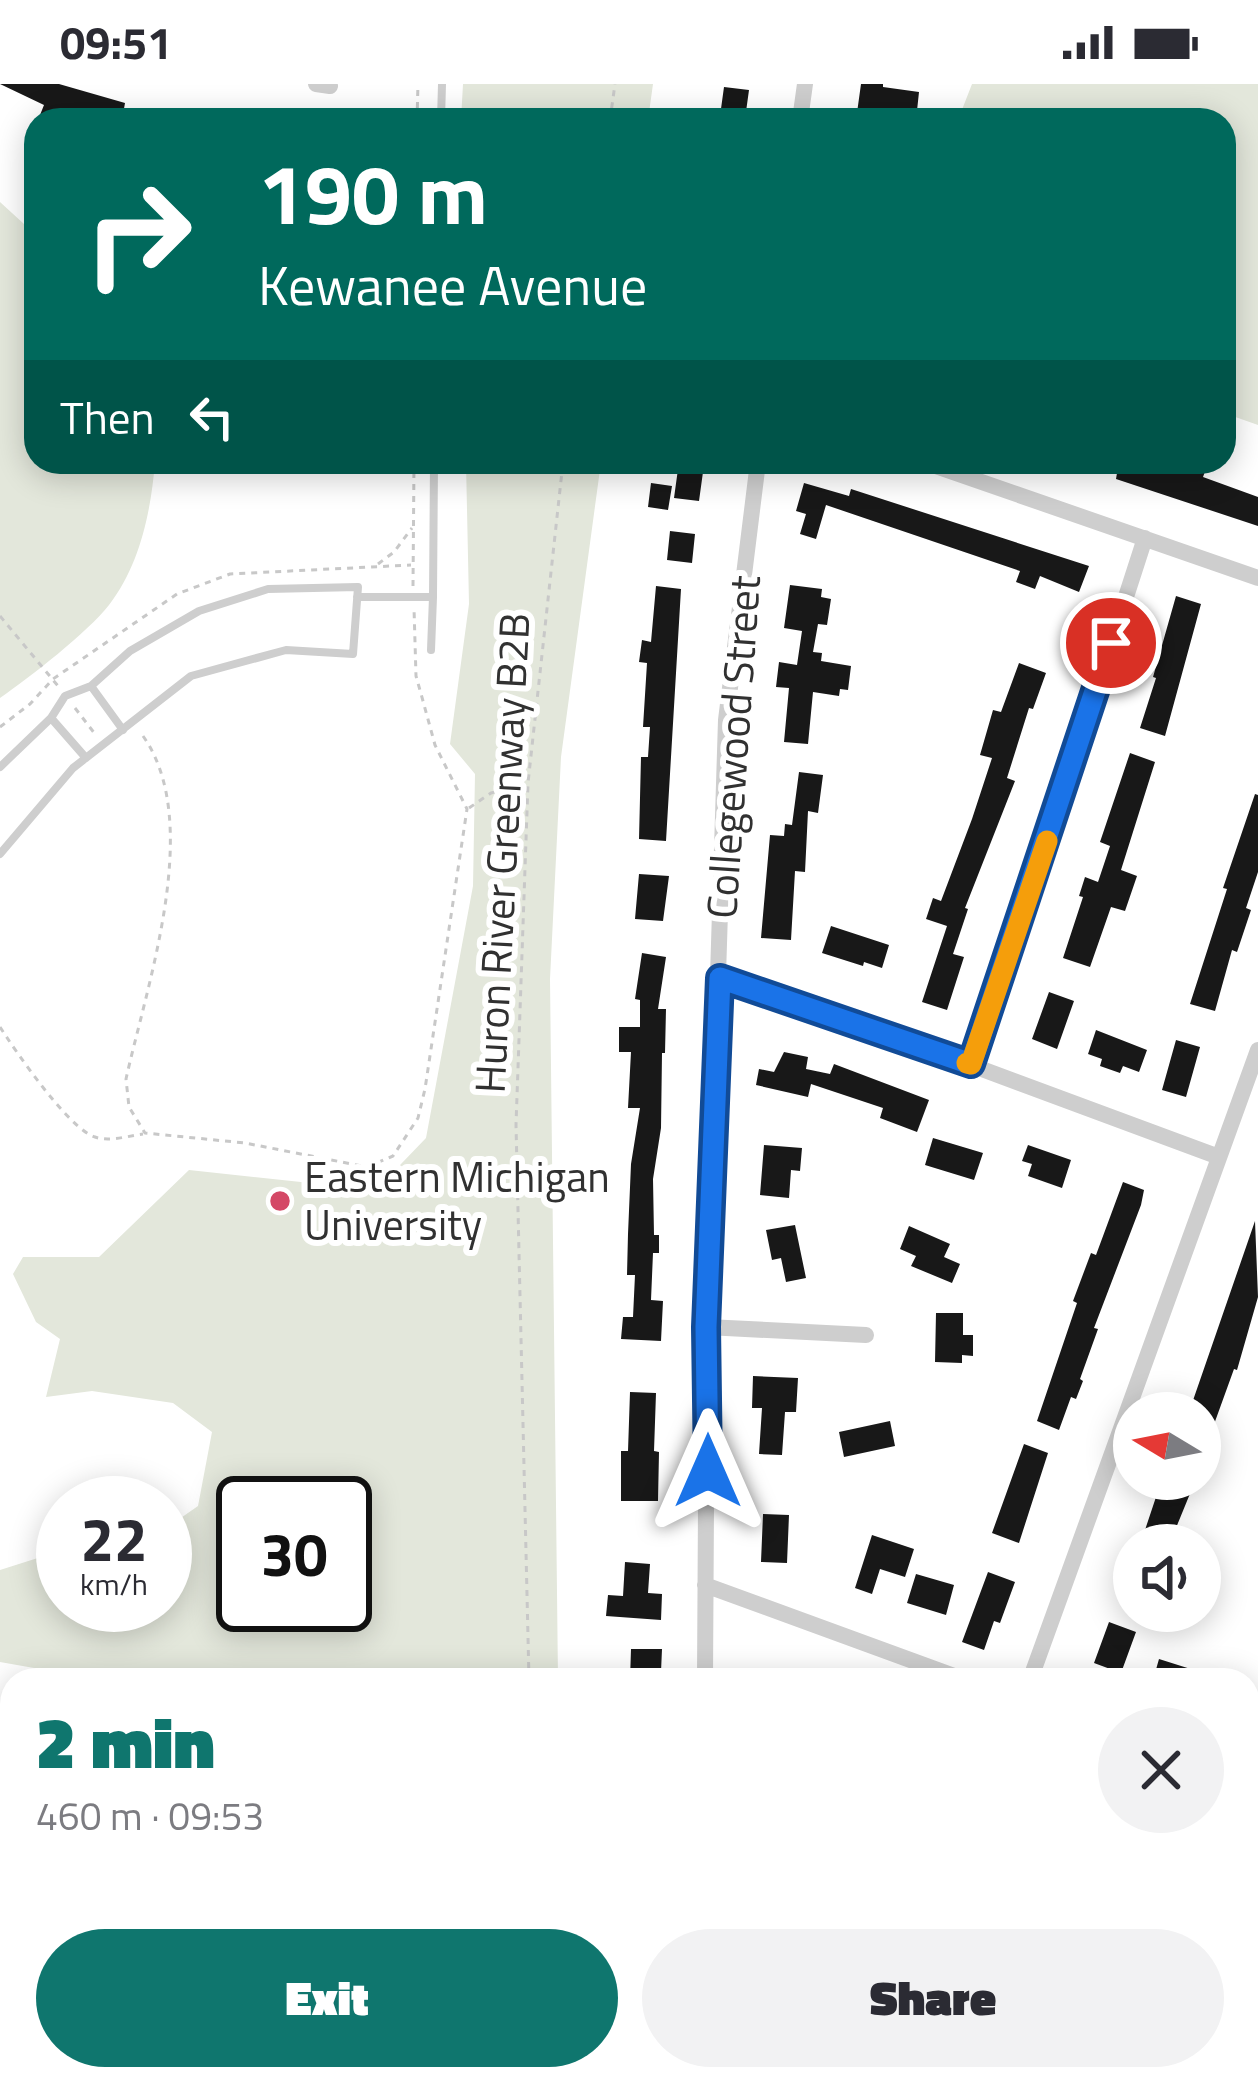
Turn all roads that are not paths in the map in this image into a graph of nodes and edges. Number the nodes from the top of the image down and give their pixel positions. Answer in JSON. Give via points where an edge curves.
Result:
{"nodes":[{"id":1,"x":434,"y":474,"type":"edge"},
{"id":2,"x":757,"y":474,"type":"edge"},
{"id":3,"x":959,"y":474,"type":"edge"},
{"id":4,"x":1145,"y":538,"type":"junction"},
{"id":5,"x":1258,"y":578,"type":"edge"},
{"id":6,"x":357,"y":597,"type":"junction"},
{"id":7,"x":433,"y":597,"type":"junction"},
{"id":8,"x":431,"y":650,"type":"dead end"},
{"id":9,"x":91,"y":686,"type":"junction"},
{"id":10,"x":52,"y":718,"type":"junction"},
{"id":11,"x":123,"y":730,"type":"junction"},
{"id":12,"x":86,"y":758,"type":"junction"},
{"id":13,"x":0,"y":767,"type":"edge"},
{"id":14,"x":0,"y":854,"type":"edge"},
{"id":15,"x":720,"y":978,"type":"junction"},
{"id":16,"x":1258,"y":1050,"type":"edge"},
{"id":17,"x":971,"y":1064,"type":"junction"},
{"id":18,"x":1219,"y":1156,"type":"junction"},
{"id":19,"x":706,"y":1327,"type":"junction"},
{"id":20,"x":866,"y":1334,"type":"dead end"},
{"id":21,"x":705,"y":1585,"type":"junction"},
{"id":22,"x":705,"y":1668,"type":"edge"},
{"id":23,"x":932,"y":1668,"type":"edge"},
{"id":24,"x":1034,"y":1668,"type":"edge"}],
"edges":[{"from":1,"to":7,"type":"lane"},
{"from":2,"to":15,"type":"street","name":"Collegewood Street","via":[[726,720]]},
{"from":3,"to":4,"type":"street"},
{"from":4,"to":5,"type":"street"},
{"from":4,"to":17,"type":"street"},
{"from":6,"to":7,"type":"lane"},
{"from":6,"to":9,"type":"lane","via":[[358,587],[268,589],[199,610],[130,651]]},
{"from":6,"to":11,"type":"lane","via":[[353,654],[286,650],[191,676]]},
{"from":7,"to":8,"type":"lane"},
{"from":9,"to":10,"type":"lane","via":[[65,696]]},
{"from":9,"to":11,"type":"lane"},
{"from":10,"to":12,"type":"lane"},
{"from":10,"to":13,"type":"lane"},
{"from":11,"to":12,"type":"lane"},
{"from":12,"to":14,"type":"lane"},
{"from":15,"to":17,"type":"street"},
{"from":15,"to":19,"type":"street","name":"Collegewood Street"},
{"from":16,"to":18,"type":"street"},
{"from":17,"to":18,"type":"street"},
{"from":18,"to":24,"type":"street"},
{"from":19,"to":20,"type":"street"},
{"from":19,"to":21,"type":"street","name":"Collegewood Street"},
{"from":21,"to":22,"type":"street","name":"Collegewood Street"},
{"from":21,"to":23,"type":"street"}]}
